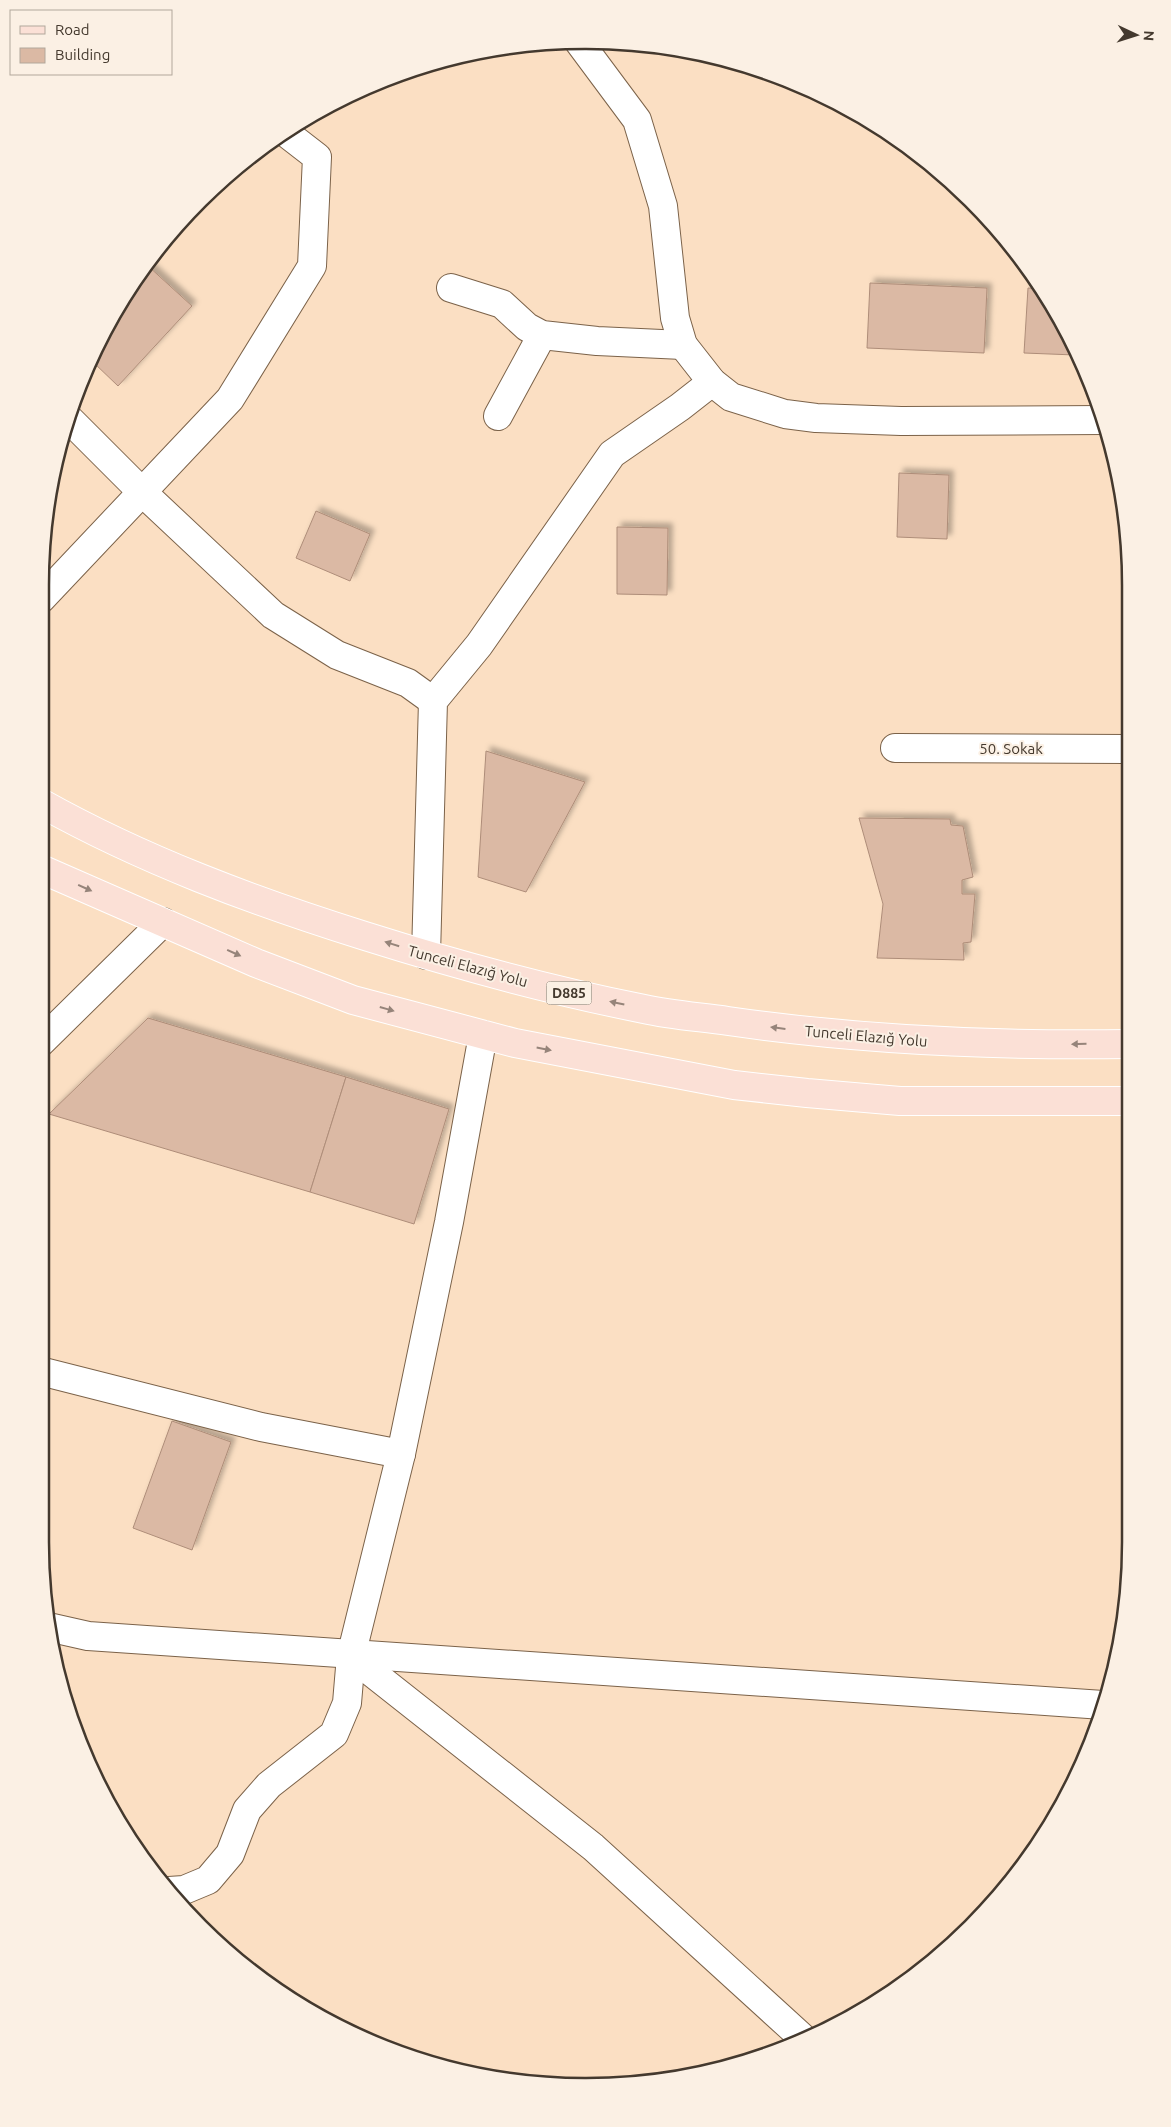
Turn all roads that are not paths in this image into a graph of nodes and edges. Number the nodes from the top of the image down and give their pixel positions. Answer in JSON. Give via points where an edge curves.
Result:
{"nodes":[{"id":1,"x":584,"y":49,"type":"edge"},
{"id":2,"x":291,"y":137,"type":"edge"},
{"id":3,"x":451,"y":288,"type":"dead end"},
{"id":4,"x":542,"y":335,"type":"junction"},
{"id":5,"x":683,"y":345,"type":"junction"},
{"id":6,"x":712,"y":382,"type":"junction"},
{"id":7,"x":498,"y":416,"type":"dead end"},
{"id":8,"x":1096,"y":420,"type":"edge"},
{"id":9,"x":74,"y":424,"type":"edge"},
{"id":10,"x":142,"y":492,"type":"junction"},
{"id":11,"x":49,"y":591,"type":"edge"},
{"id":12,"x":433,"y":701,"type":"junction"},
{"id":13,"x":895,"y":748,"type":"dead end"},
{"id":14,"x":1122,"y":750,"type":"edge"},
{"id":15,"x":49,"y":807,"type":"edge"},
{"id":16,"x":49,"y":872,"type":"edge"},
{"id":17,"x":163,"y":922,"type":"junction"},
{"id":18,"x":426,"y":955,"type":"junction"},
{"id":19,"x":49,"y":1034,"type":"edge"},
{"id":20,"x":483,"y":1035,"type":"junction"},
{"id":21,"x":1122,"y":1044,"type":"edge"},
{"id":22,"x":1122,"y":1102,"type":"edge"},
{"id":23,"x":49,"y":1373,"type":"edge"},
{"id":24,"x":401,"y":1454,"type":"junction"},
{"id":25,"x":56,"y":1629,"type":"edge"},
{"id":26,"x":351,"y":1656,"type":"junction"},
{"id":27,"x":1096,"y":1706,"type":"edge"},
{"id":28,"x":178,"y":1890,"type":"edge"},
{"id":29,"x":798,"y":2034,"type":"edge"}],
"edges":[{"from":1,"to":5,"type":"street","via":[[637,120],[663,206],[676,318]]},
{"from":2,"to":10,"type":"street","via":[[317,157],[312,266],[230,399]]},
{"from":3,"to":4,"type":"street","via":[[502,304],[527,327]]},
{"from":4,"to":5,"type":"street"},
{"from":4,"to":7,"type":"street"},
{"from":5,"to":6,"type":"street"},
{"from":6,"to":8,"type":"street","via":[[731,397],[753,406],[816,418]]},
{"from":6,"to":12,"type":"street","via":[[612,454],[479,645]]},
{"from":9,"to":10,"type":"street"},
{"from":10,"to":11,"type":"street"},
{"from":10,"to":12,"type":"street","via":[[273,615],[336,655],[408,683]]},
{"from":12,"to":18,"type":"street"},
{"from":13,"to":14,"type":"street","name":"50. Sokak"},
{"from":18,"to":15,"type":"main road","name":"Tunceli Elazığ Yolu","number":"D885","one_way":true,"via":[[301,916],[166,864]]},
{"from":16,"to":17,"type":"main road","one_way":true},
{"from":17,"to":19,"type":"street"},
{"from":17,"to":20,"type":"main road","one_way":true,"via":[[256,963],[353,1000]]},
{"from":21,"to":18,"type":"main road","name":"Tunceli Elazığ Yolu","number":"D885","one_way":true,"via":[[1048,1045],[844,1036],[646,1010]]},
{"from":20,"to":22,"type":"main road","one_way":true,"via":[[734,1085],[798,1092],[900,1101]]},
{"from":20,"to":24,"type":"street","via":[[449,1222]]},
{"from":23,"to":24,"type":"street","via":[[261,1427]]},
{"from":24,"to":26,"type":"street"},
{"from":25,"to":26,"type":"street","via":[[88,1636]]},
{"from":26,"to":27,"type":"street"},
{"from":26,"to":28,"type":"street","via":[[347,1703],[334,1734],[269,1785],[247,1810],[230,1854],[208,1880]]},
{"from":26,"to":29,"type":"street","via":[[593,1847]]}]}
